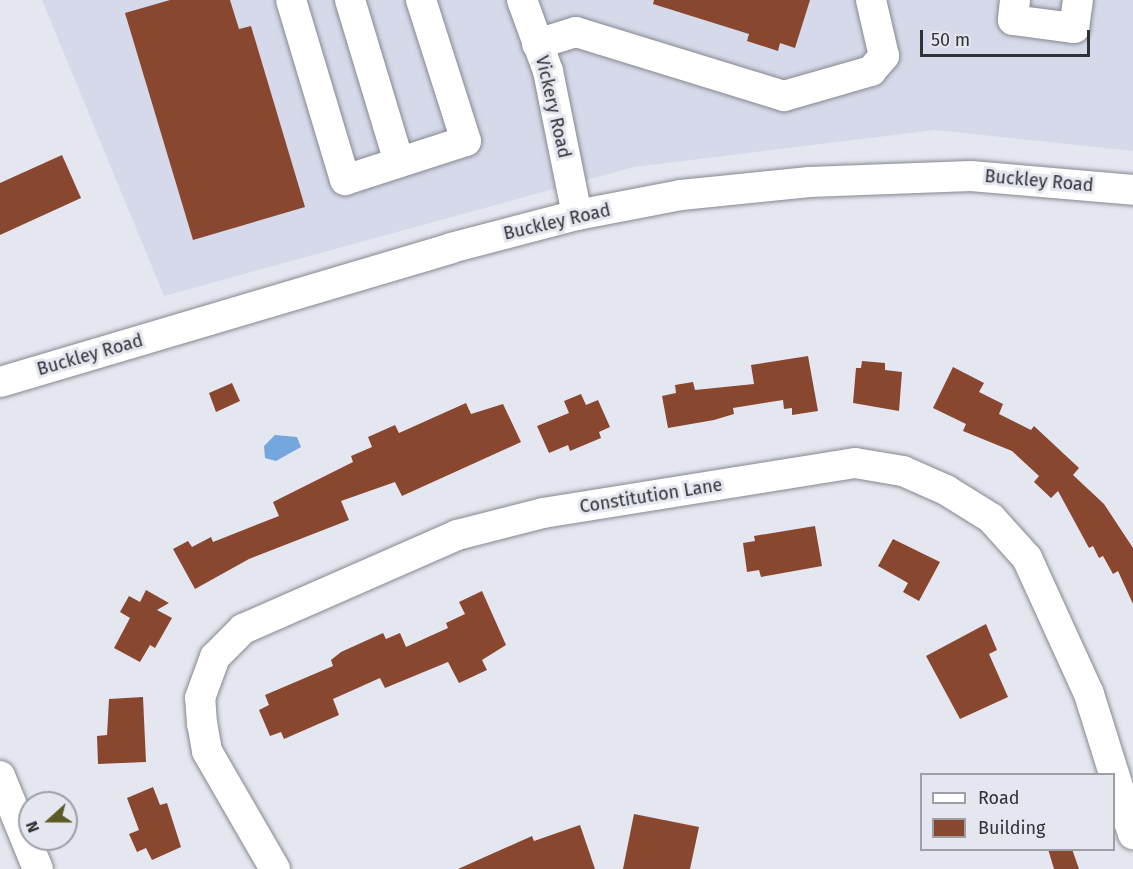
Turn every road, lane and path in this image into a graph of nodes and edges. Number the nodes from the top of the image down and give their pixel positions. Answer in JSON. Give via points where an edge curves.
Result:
{"nodes":[{"id":1,"x":291,"y":0,"type":"edge"},
{"id":2,"x":350,"y":0,"type":"edge"},
{"id":3,"x":421,"y":0,"type":"edge"},
{"id":4,"x":522,"y":0,"type":"edge"},
{"id":5,"x":871,"y":0,"type":"edge"},
{"id":6,"x":1015,"y":0,"type":"edge"},
{"id":7,"x":1078,"y":0,"type":"edge"},
{"id":8,"x":537,"y":44,"type":"junction"},
{"id":9,"x":399,"y":162,"type":"junction"},
{"id":10,"x":1133,"y":190,"type":"edge"},
{"id":11,"x":577,"y":215,"type":"junction"},
{"id":12,"x":0,"y":382,"type":"edge"},
{"id":13,"x":1114,"y":773,"type":"edge"},
{"id":14,"x":0,"y":776,"type":"edge"},
{"id":15,"x":1115,"y":777,"type":"edge"},
{"id":16,"x":1133,"y":834,"type":"edge"},
{"id":17,"x":38,"y":869,"type":"edge"},
{"id":18,"x":275,"y":869,"type":"edge"}],
"edges":[{"from":1,"to":9,"type":"street","via":[[345,180]]},
{"from":2,"to":9,"type":"street"},
{"from":3,"to":9,"type":"street","via":[[466,141]]},
{"from":4,"to":8,"type":"street","name":"Vickery Road"},
{"from":5,"to":8,"type":"street","via":[[884,56],[878,64],[833,86],[784,96],[576,32]]},
{"from":6,"to":7,"type":"street","via":[[1013,20],[1074,28]]},
{"from":8,"to":11,"type":"street","name":"Vickery Road","via":[[548,71]]},
{"from":10,"to":11,"type":"street","name":"Buckley Road","via":[[971,176],[809,182],[681,195]]},
{"from":11,"to":12,"type":"street","name":"Buckley Road"},
{"from":13,"to":18,"type":"street","name":"Constitution Lane","via":[[1089,694],[1027,558],[991,518],[946,490],[903,471],[855,463],[543,513],[457,535],[243,629],[215,657],[200,698],[202,724],[207,751]]},
{"from":14,"to":17,"type":"street"},
{"from":15,"to":16,"type":"street","name":"Constitution Lane"}]}
